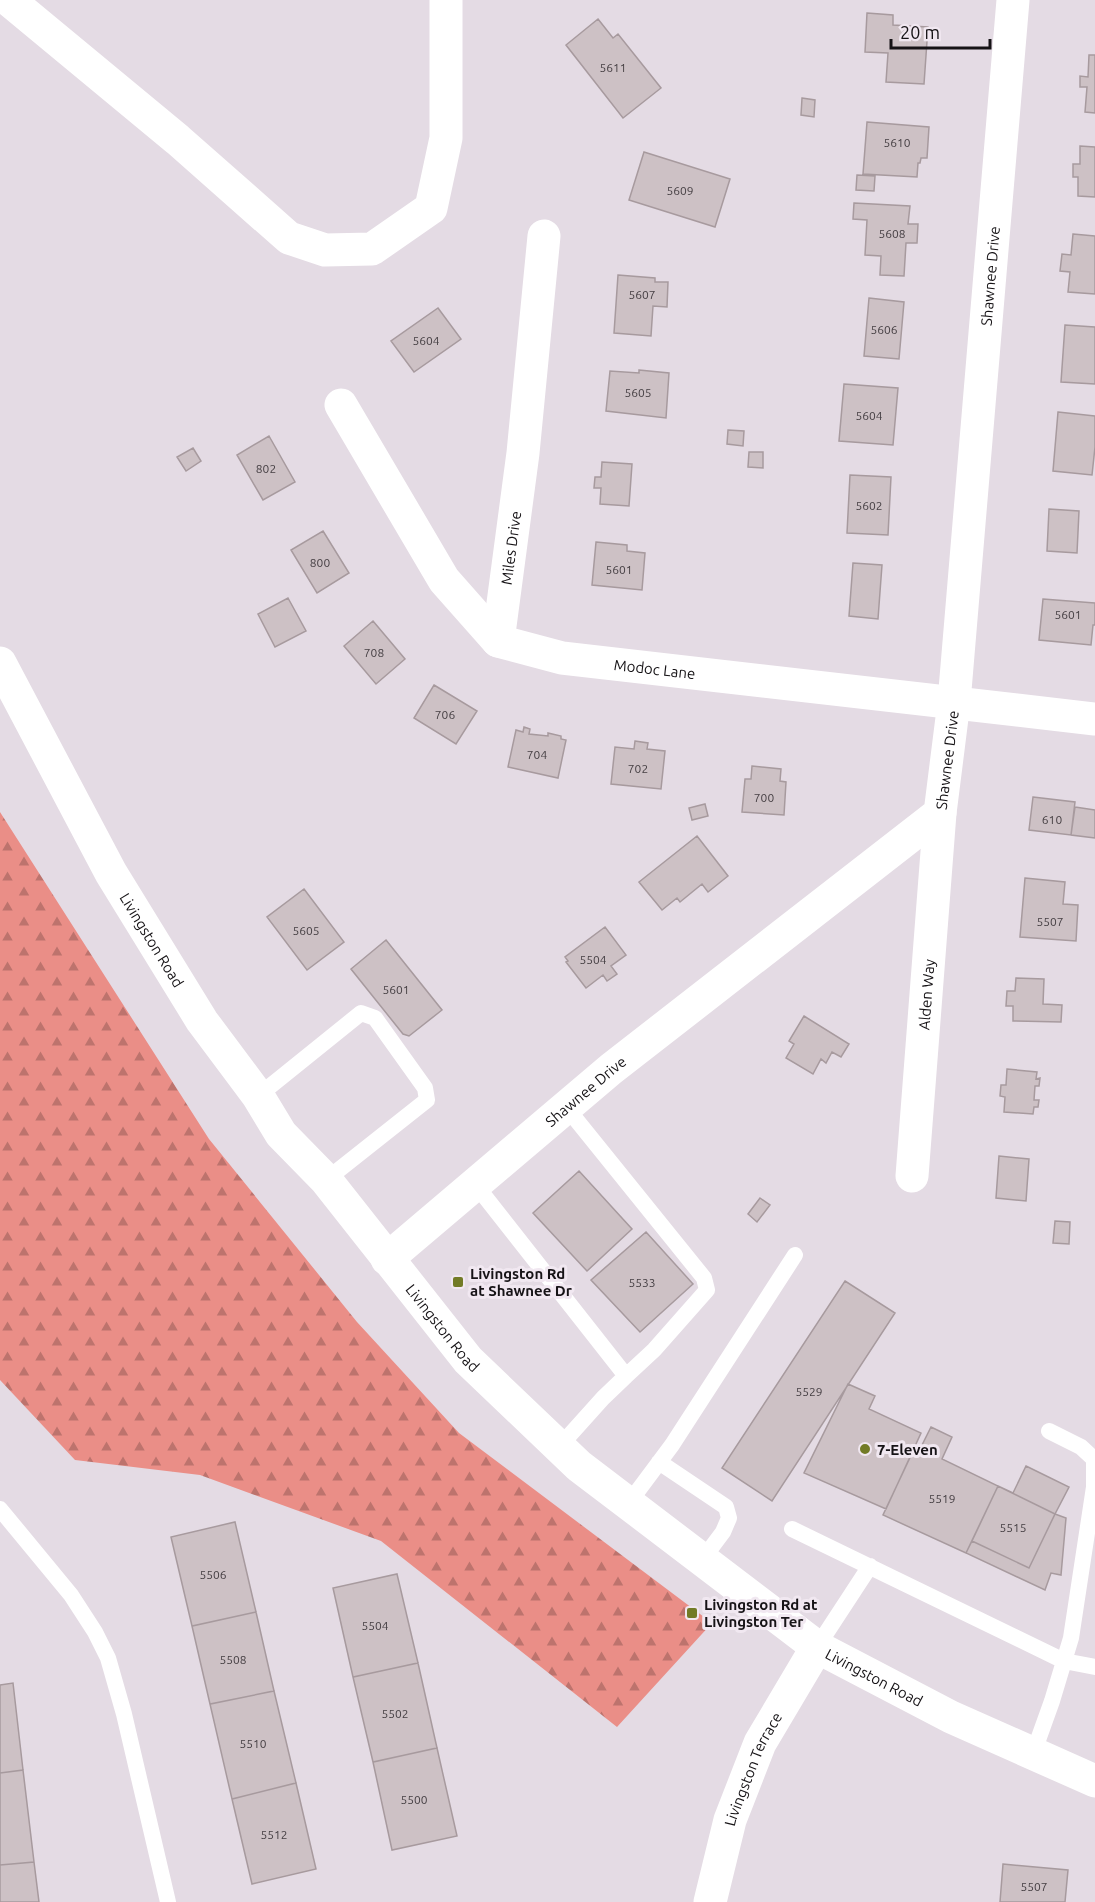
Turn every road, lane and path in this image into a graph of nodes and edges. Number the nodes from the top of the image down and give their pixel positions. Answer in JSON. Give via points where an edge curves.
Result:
{"nodes":[{"id":1,"x":9,"y":0,"type":"edge"},
{"id":2,"x":446,"y":0,"type":"edge"},
{"id":3,"x":1013,"y":0,"type":"edge"},
{"id":4,"x":544,"y":236,"type":"dead end"},
{"id":5,"x":341,"y":405,"type":"dead end"},
{"id":6,"x":498,"y":641,"type":"junction"},
{"id":7,"x":0,"y":663,"type":"edge"},
{"id":8,"x":10,"y":702,"type":"edge"},
{"id":9,"x":954,"y":702,"type":"junction"},
{"id":10,"x":1095,"y":719,"type":"edge"},
{"id":11,"x":940,"y":813,"type":"junction"},
{"id":12,"x":258,"y":1096,"type":"junction"},
{"id":13,"x":566,"y":1107,"type":"junction"},
{"id":14,"x":912,"y":1176,"type":"dead end"},
{"id":15,"x":326,"y":1180,"type":"junction"},
{"id":16,"x":475,"y":1184,"type":"junction"},
{"id":17,"x":795,"y":1255,"type":"dead end"},
{"id":18,"x":387,"y":1259,"type":"junction"},
{"id":19,"x":627,"y":1376,"type":"junction"},
{"id":20,"x":1049,"y":1431,"type":"dead end"},
{"id":21,"x":559,"y":1447,"type":"junction"},
{"id":22,"x":659,"y":1462,"type":"junction"},
{"id":23,"x":628,"y":1504,"type":"junction"},
{"id":24,"x":0,"y":1509,"type":"edge"},
{"id":25,"x":792,"y":1529,"type":"dead end"},
{"id":26,"x":702,"y":1560,"type":"junction"},
{"id":27,"x":870,"y":1566,"type":"junction"},
{"id":28,"x":817,"y":1647,"type":"junction"},
{"id":29,"x":1064,"y":1661,"type":"junction"},
{"id":30,"x":1095,"y":1667,"type":"edge"},
{"id":31,"x":1033,"y":1754,"type":"junction"},
{"id":32,"x":1095,"y":1781,"type":"edge"},
{"id":33,"x":168,"y":1902,"type":"edge"},
{"id":34,"x":710,"y":1902,"type":"edge"}],
"edges":[{"from":1,"to":2,"type":"street","via":[[289,238],[325,250],[372,249],[431,208],[446,138]]},
{"from":3,"to":9,"type":"street","name":"Shawnee Drive"},
{"from":4,"to":6,"type":"street","name":"Miles Drive","via":[[523,453]]},
{"from":5,"to":6,"type":"street","via":[[444,580]]},
{"from":6,"to":9,"type":"street","name":"Modoc Lane","via":[[562,658]]},
{"from":7,"to":8,"type":"street","name":"Livingston Road"},
{"from":8,"to":12,"type":"street","name":"Livingston Road","via":[[202,1021]]},
{"from":9,"to":10,"type":"street","name":"Modoc Lane"},
{"from":9,"to":11,"type":"street","name":"Shawnee Drive"},
{"from":11,"to":13,"type":"street","name":"Shawnee Drive"},
{"from":11,"to":14,"type":"street","name":"Alden Way"},
{"from":12,"to":15,"type":"street","name":"Livingston Road","via":[[282,1134]]},
{"from":12,"to":15,"type":"lane","via":[[361,1013],[375,1018],[425,1088],[427,1100]]},
{"from":13,"to":16,"type":"street","name":"Shawnee Drive"},
{"from":13,"to":19,"type":"lane","via":[[685,1251],[704,1278],[707,1290]]},
{"from":15,"to":18,"type":"street","name":"Livingston Road"},
{"from":16,"to":18,"type":"street","name":"Shawnee Drive"},
{"from":16,"to":19,"type":"lane"},
{"from":17,"to":22,"type":"lane"},
{"from":18,"to":21,"type":"street","name":"Livingston Road","via":[[468,1360]]},
{"from":19,"to":21,"type":"lane"},
{"from":20,"to":29,"type":"lane","via":[[1081,1447],[1094,1459],[1094,1487]]},
{"from":21,"to":23,"type":"street","name":"Livingston Road"},
{"from":22,"to":23,"type":"lane"},
{"from":22,"to":26,"type":"lane","via":[[726,1507],[729,1518],[723,1532]]},
{"from":23,"to":26,"type":"street","name":"Livingston Road"},
{"from":24,"to":33,"type":"lane","via":[[71,1595],[108,1658]]},
{"from":25,"to":27,"type":"lane"},
{"from":26,"to":28,"type":"street","name":"Livingston Road"},
{"from":27,"to":28,"type":"lane"},
{"from":27,"to":29,"type":"lane"},
{"from":28,"to":31,"type":"street","name":"Livingston Road","via":[[951,1717]]},
{"from":28,"to":34,"type":"street","name":"Livingston Terrace","via":[[760,1743],[730,1820]]},
{"from":29,"to":30,"type":"lane"},
{"from":29,"to":31,"type":"lane"},
{"from":31,"to":32,"type":"street","name":"Livingston Road"}]}
